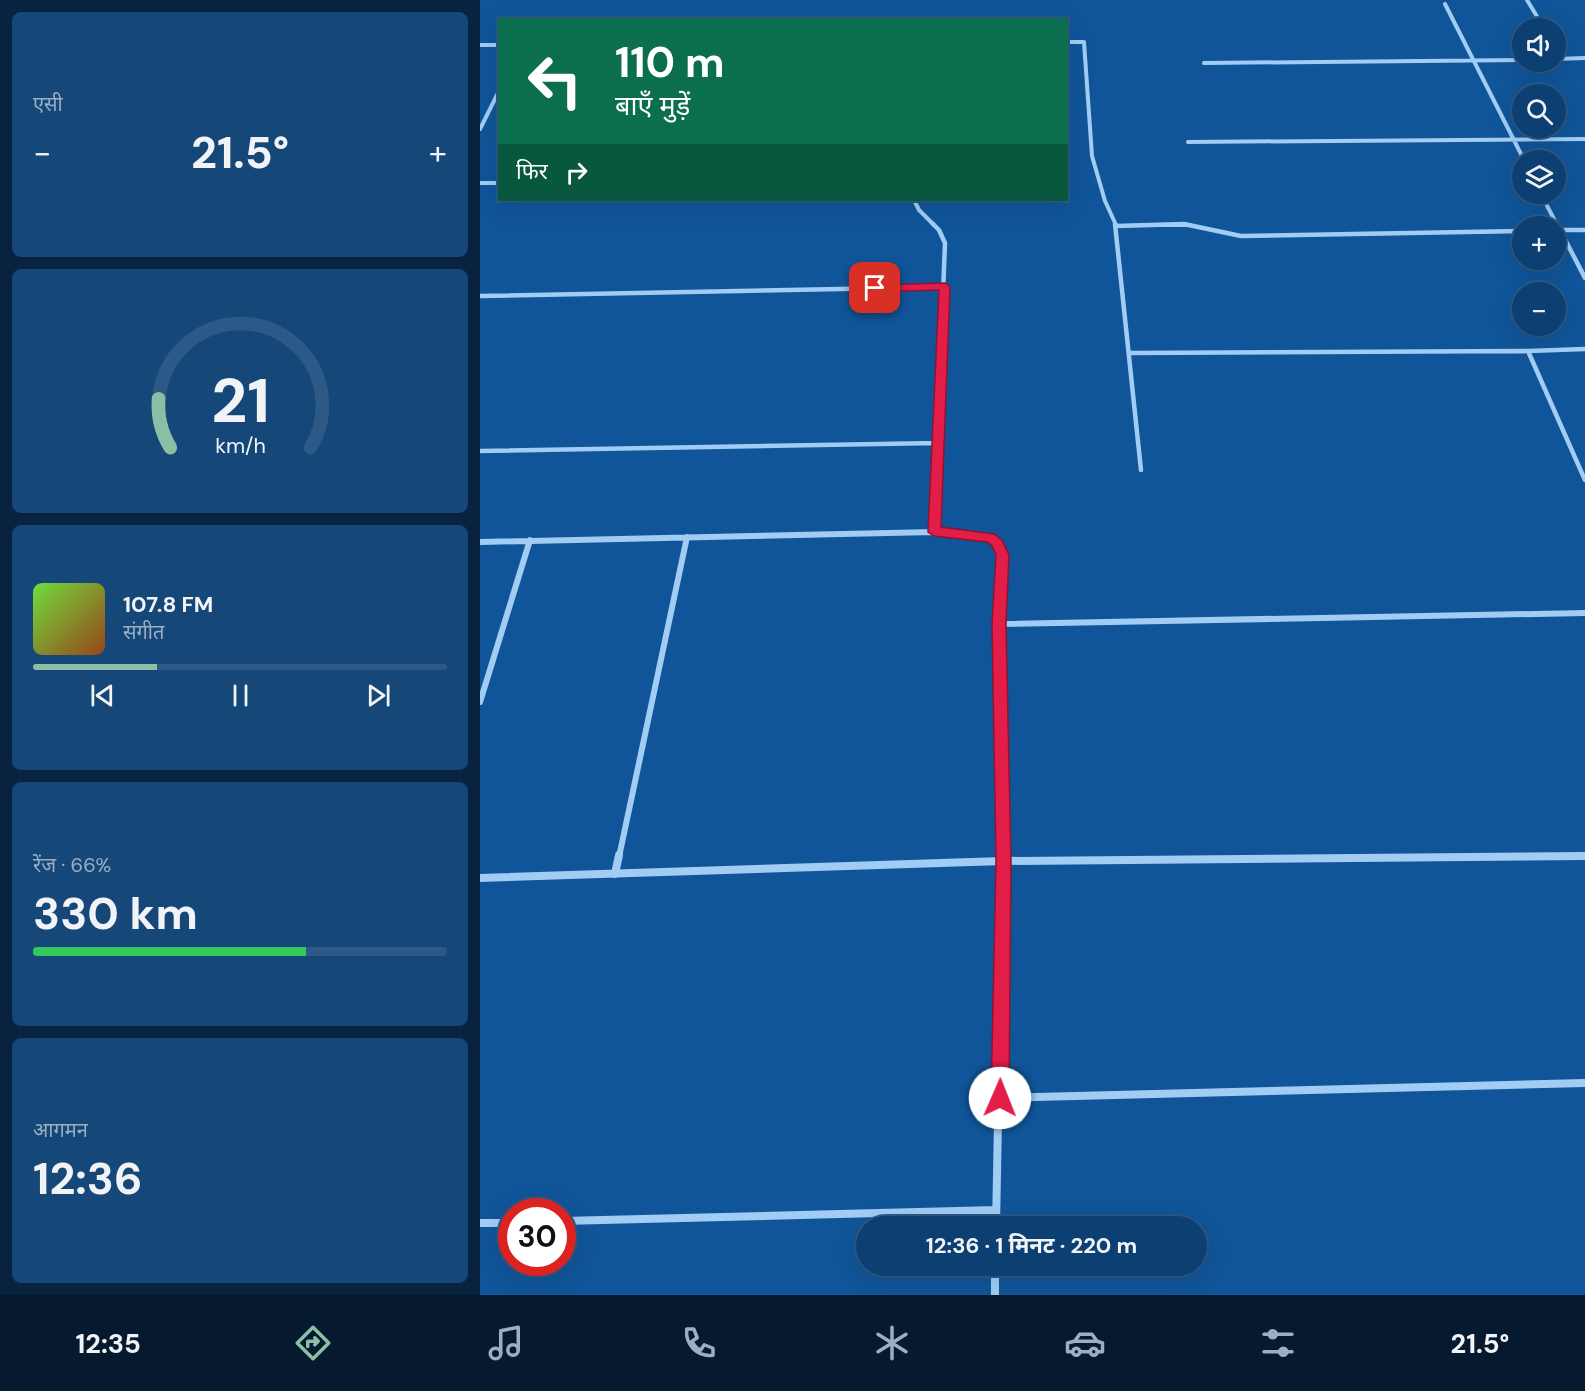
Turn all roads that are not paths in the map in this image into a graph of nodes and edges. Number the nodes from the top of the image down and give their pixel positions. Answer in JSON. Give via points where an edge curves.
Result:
{"nodes":[{"id":1,"x":1527,"y":0,"type":"edge"},
{"id":2,"x":1445,"y":4,"type":"dead end"},
{"id":3,"x":1538,"y":18,"type":"edge"},
{"id":4,"x":1068,"y":42,"type":"edge"},
{"id":5,"x":480,"y":45,"type":"edge"},
{"id":6,"x":498,"y":45,"type":"edge"},
{"id":7,"x":1585,"y":58,"type":"edge"},
{"id":8,"x":1566,"y":59,"type":"edge"},
{"id":9,"x":1512,"y":60,"type":"edge"},
{"id":10,"x":1472,"y":61,"type":"junction"},
{"id":11,"x":1204,"y":63,"type":"dead end"},
{"id":12,"x":498,"y":93,"type":"edge"},
{"id":13,"x":498,"y":106,"type":"edge"},
{"id":14,"x":491,"y":107,"type":"junction"},
{"id":15,"x":480,"y":129,"type":"edge"},
{"id":16,"x":1585,"y":139,"type":"edge"},
{"id":17,"x":1514,"y":140,"type":"junction"},
{"id":18,"x":1188,"y":142,"type":"dead end"},
{"id":19,"x":1519,"y":150,"type":"edge"},
{"id":20,"x":480,"y":183,"type":"edge"},
{"id":21,"x":498,"y":183,"type":"edge"},
{"id":22,"x":915,"y":201,"type":"edge"},
{"id":23,"x":1116,"y":226,"type":"junction"},
{"id":24,"x":1566,"y":230,"type":"edge"},
{"id":25,"x":1585,"y":230,"type":"edge"},
{"id":26,"x":1512,"y":231,"type":"edge"},
{"id":27,"x":1566,"y":244,"type":"edge"},
{"id":28,"x":1585,"y":278,"type":"edge"},
{"id":29,"x":945,"y":287,"type":"junction"},
{"id":30,"x":480,"y":296,"type":"edge"},
{"id":31,"x":1585,"y":349,"type":"edge"},
{"id":32,"x":1528,"y":351,"type":"junction"},
{"id":33,"x":1131,"y":353,"type":"junction"},
{"id":34,"x":937,"y":443,"type":"junction"},
{"id":35,"x":480,"y":451,"type":"edge"},
{"id":36,"x":1141,"y":470,"type":"dead end"},
{"id":37,"x":1585,"y":480,"type":"edge"},
{"id":38,"x":934,"y":532,"type":"junction"},
{"id":39,"x":687,"y":537,"type":"junction"},
{"id":40,"x":530,"y":540,"type":"junction"},
{"id":41,"x":480,"y":542,"type":"edge"},
{"id":42,"x":1585,"y":613,"type":"edge"},
{"id":43,"x":999,"y":624,"type":"junction"},
{"id":44,"x":480,"y":702,"type":"edge"},
{"id":45,"x":1585,"y":856,"type":"edge"},
{"id":46,"x":1003,"y":861,"type":"junction"},
{"id":47,"x":615,"y":874,"type":"junction"},
{"id":48,"x":480,"y":878,"type":"edge"},
{"id":49,"x":1585,"y":1083,"type":"edge"},
{"id":50,"x":1000,"y":1098,"type":"junction"},
{"id":51,"x":996,"y":1210,"type":"junction"},
{"id":52,"x":996,"y":1216,"type":"edge"},
{"id":53,"x":576,"y":1221,"type":"edge"},
{"id":54,"x":498,"y":1222,"type":"edge"},
{"id":55,"x":480,"y":1223,"type":"edge"},
{"id":56,"x":995,"y":1276,"type":"edge"},
{"id":57,"x":995,"y":1295,"type":"edge"}],
"edges":[{"from":1,"to":3,"type":"street"},
{"from":2,"to":10,"type":"street"},
{"from":4,"to":23,"type":"street","via":[[1084,42],[1092,156]]},
{"from":5,"to":6,"type":"street"},
{"from":7,"to":8,"type":"street"},
{"from":9,"to":10,"type":"street"},
{"from":10,"to":11,"type":"street"},
{"from":10,"to":17,"type":"street"},
{"from":12,"to":14,"type":"street"},
{"from":13,"to":14,"type":"street"},
{"from":14,"to":15,"type":"street"},
{"from":16,"to":17,"type":"street"},
{"from":17,"to":18,"type":"street"},
{"from":17,"to":19,"type":"street"},
{"from":20,"to":21,"type":"street"},
{"from":22,"to":29,"type":"street","via":[[944,236]]},
{"from":23,"to":26,"type":"street","via":[[1184,224],[1241,236]]},
{"from":23,"to":33,"type":"street"},
{"from":24,"to":25,"type":"street"},
{"from":27,"to":28,"type":"street"},
{"from":29,"to":30,"type":"street"},
{"from":29,"to":34,"type":"street"},
{"from":31,"to":32,"type":"street"},
{"from":32,"to":33,"type":"street"},
{"from":32,"to":37,"type":"street"},
{"from":33,"to":36,"type":"street"},
{"from":34,"to":35,"type":"street"},
{"from":34,"to":38,"type":"street"},
{"from":38,"to":39,"type":"street"},
{"from":38,"to":43,"type":"street","via":[[990,538],[997,543],[1002,555]]},
{"from":39,"to":40,"type":"street"},
{"from":39,"to":47,"type":"street"},
{"from":40,"to":41,"type":"street"},
{"from":40,"to":44,"type":"street"},
{"from":42,"to":43,"type":"street"},
{"from":43,"to":46,"type":"street"},
{"from":45,"to":46,"type":"street"},
{"from":46,"to":47,"type":"street"},
{"from":46,"to":50,"type":"street"},
{"from":47,"to":48,"type":"street"},
{"from":49,"to":50,"type":"street"},
{"from":50,"to":51,"type":"street"},
{"from":51,"to":52,"type":"street"},
{"from":51,"to":53,"type":"street"},
{"from":54,"to":55,"type":"street"},
{"from":56,"to":57,"type":"street"}]}
